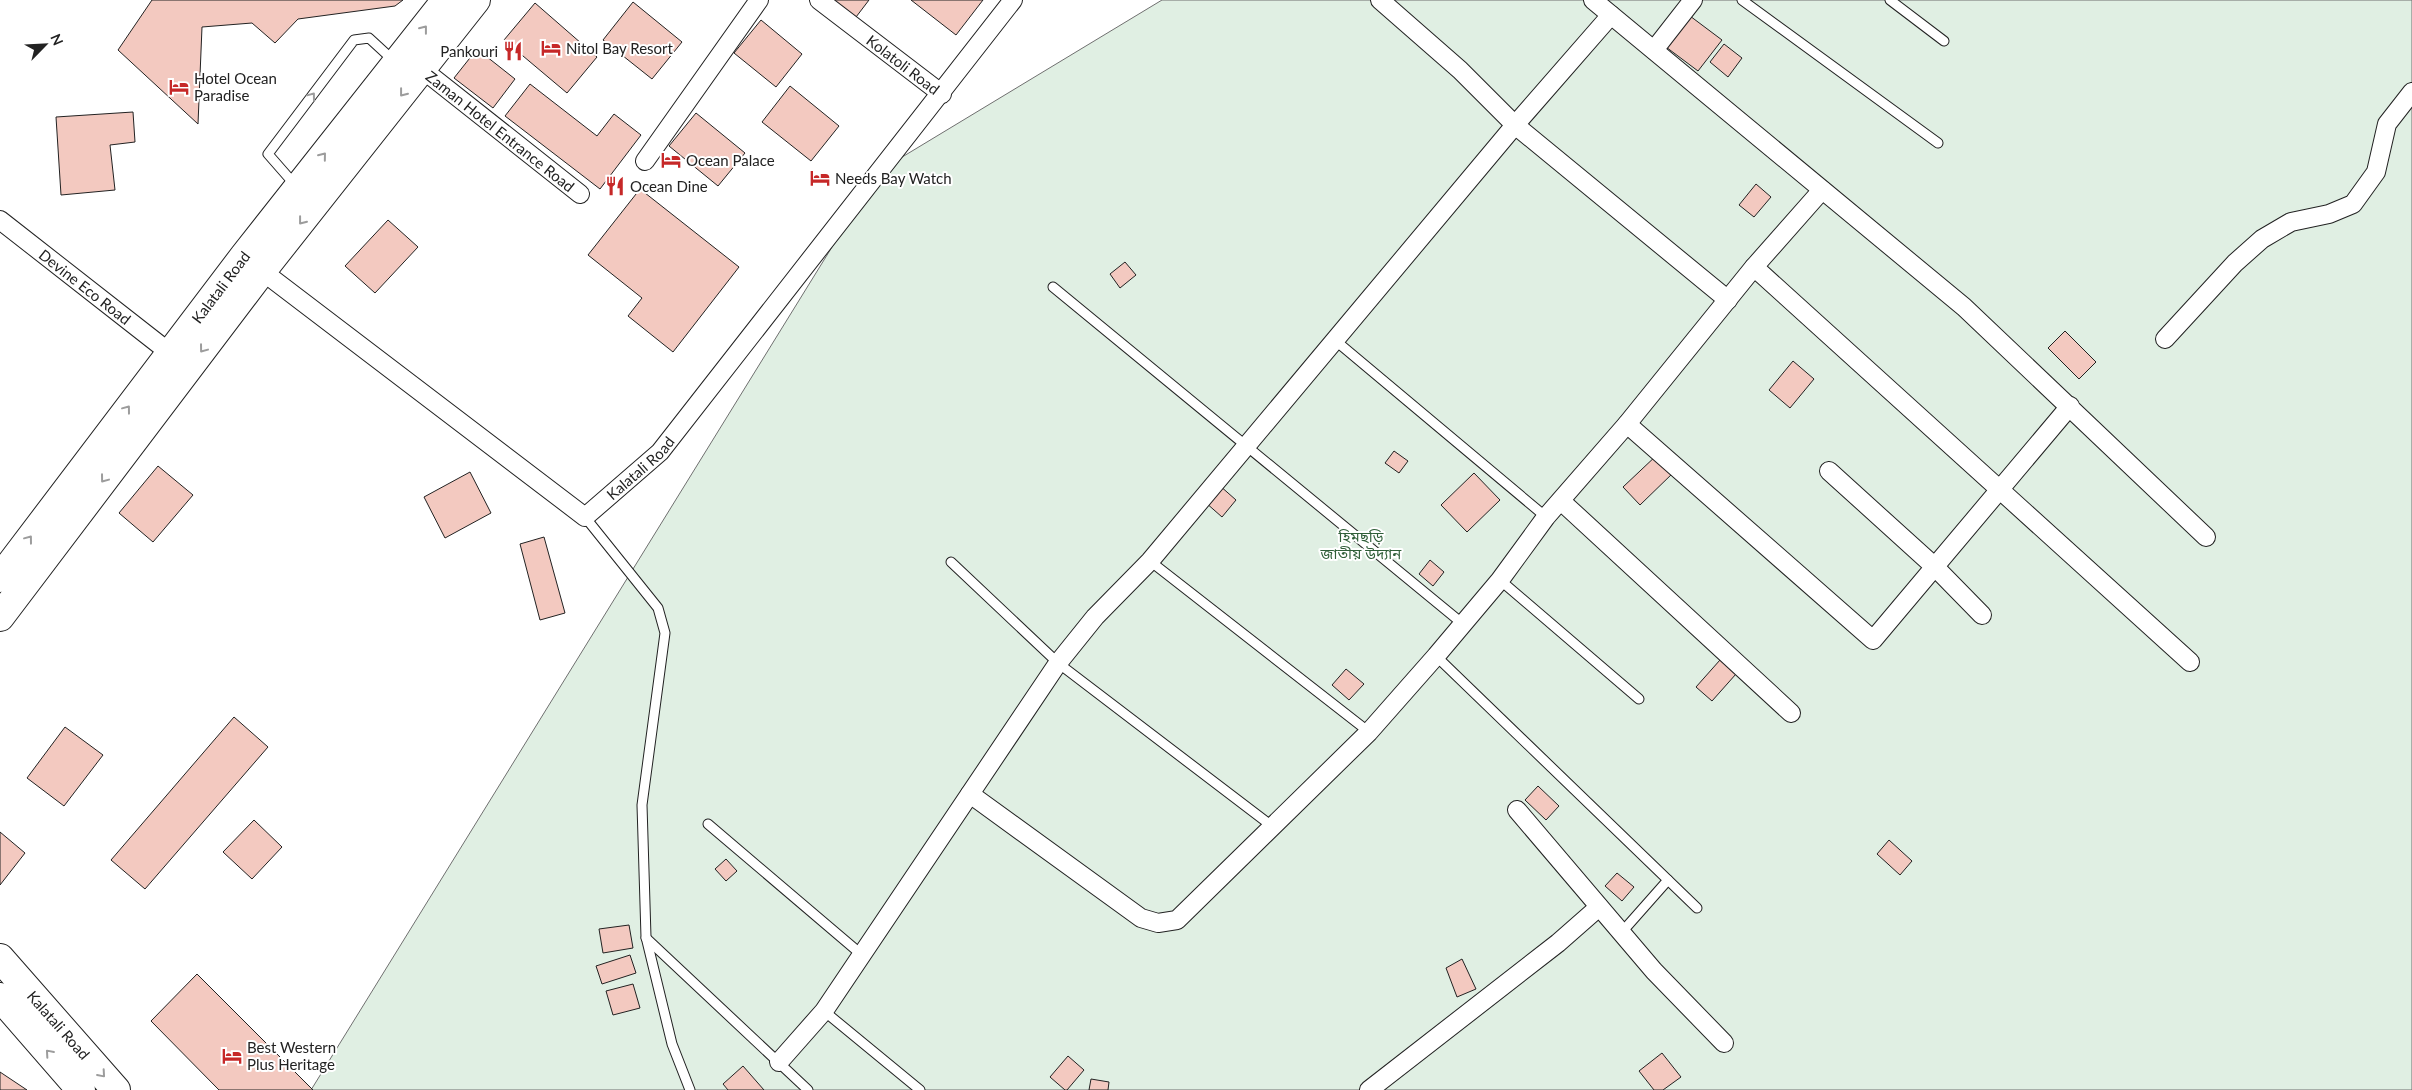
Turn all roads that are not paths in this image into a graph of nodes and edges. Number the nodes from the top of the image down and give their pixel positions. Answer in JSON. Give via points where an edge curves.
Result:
{"nodes":[{"id":1,"x":446,"y":0,"type":"edge"},
{"id":2,"x":476,"y":0,"type":"edge"},
{"id":3,"x":759,"y":0,"type":"edge"},
{"id":4,"x":819,"y":0,"type":"edge"},
{"id":5,"x":1013,"y":0,"type":"edge"},
{"id":6,"x":1380,"y":0,"type":"edge"},
{"id":7,"x":1593,"y":0,"type":"edge"},
{"id":8,"x":1693,"y":0,"type":"edge"},
{"id":9,"x":1742,"y":0,"type":"edge"},
{"id":10,"x":1890,"y":0,"type":"edge"},
{"id":11,"x":1611,"y":15,"type":"junction"},
{"id":12,"x":1944,"y":41,"type":"dead end"},
{"id":13,"x":1654,"y":50,"type":"junction"},
{"id":14,"x":410,"y":66,"type":"junction"},
{"id":15,"x":2412,"y":92,"type":"edge"},
{"id":16,"x":942,"y":94,"type":"junction"},
{"id":17,"x":1515,"y":125,"type":"junction"},
{"id":18,"x":1938,"y":144,"type":"dead end"},
{"id":19,"x":645,"y":161,"type":"dead end"},
{"id":20,"x":298,"y":188,"type":"junction"},
{"id":21,"x":1822,"y":190,"type":"junction"},
{"id":22,"x":580,"y":194,"type":"dead end"},
{"id":23,"x":0,"y":220,"type":"edge"},
{"id":24,"x":1754,"y":267,"type":"junction"},
{"id":25,"x":262,"y":271,"type":"junction"},
{"id":26,"x":1053,"y":287,"type":"dead end"},
{"id":27,"x":1728,"y":300,"type":"junction"},
{"id":28,"x":2165,"y":339,"type":"dead end"},
{"id":29,"x":1336,"y":341,"type":"junction"},
{"id":30,"x":170,"y":353,"type":"junction"},
{"id":31,"x":2070,"y":406,"type":"junction"},
{"id":32,"x":1627,"y":424,"type":"junction"},
{"id":33,"x":1247,"y":447,"type":"junction"},
{"id":34,"x":1829,"y":471,"type":"dead end"},
{"id":35,"x":2002,"y":489,"type":"junction"},
{"id":36,"x":1560,"y":500,"type":"junction"},
{"id":37,"x":585,"y":517,"type":"junction"},
{"id":38,"x":1546,"y":517,"type":"junction"},
{"id":39,"x":2206,"y":537,"type":"dead end"},
{"id":40,"x":1150,"y":561,"type":"junction"},
{"id":41,"x":951,"y":562,"type":"dead end"},
{"id":42,"x":1935,"y":567,"type":"junction"},
{"id":43,"x":0,"y":578,"type":"edge"},
{"id":44,"x":1500,"y":580,"type":"junction"},
{"id":45,"x":1982,"y":615,"type":"dead end"},
{"id":46,"x":0,"y":617,"type":"edge"},
{"id":47,"x":1463,"y":624,"type":"junction"},
{"id":48,"x":1436,"y":656,"type":"junction"},
{"id":49,"x":2190,"y":662,"type":"dead end"},
{"id":50,"x":1058,"y":663,"type":"junction"},
{"id":51,"x":1639,"y":699,"type":"dead end"},
{"id":52,"x":1791,"y":713,"type":"dead end"},
{"id":53,"x":1369,"y":732,"type":"junction"},
{"id":54,"x":970,"y":794,"type":"junction"},
{"id":55,"x":1517,"y":810,"type":"dead end"},
{"id":56,"x":708,"y":824,"type":"dead end"},
{"id":57,"x":1273,"y":827,"type":"junction"},
{"id":58,"x":1668,"y":880,"type":"junction"},
{"id":59,"x":1599,"y":907,"type":"junction"},
{"id":60,"x":1697,"y":908,"type":"dead end"},
{"id":61,"x":1622,"y":932,"type":"junction"},
{"id":62,"x":646,"y":937,"type":"junction"},
{"id":63,"x":862,"y":955,"type":"junction"},
{"id":64,"x":0,"y":958,"type":"edge"},
{"id":65,"x":0,"y":996,"type":"edge"},
{"id":66,"x":824,"y":1011,"type":"junction"},
{"id":67,"x":1724,"y":1043,"type":"dead end"},
{"id":68,"x":779,"y":1062,"type":"junction"},
{"id":69,"x":81,"y":1090,"type":"edge"},
{"id":70,"x":116,"y":1090,"type":"edge"},
{"id":71,"x":690,"y":1090,"type":"edge"},
{"id":72,"x":808,"y":1090,"type":"edge"},
{"id":73,"x":920,"y":1090,"type":"edge"},
{"id":74,"x":1369,"y":1090,"type":"edge"}],
"edges":[{"from":14,"to":1,"type":"highway","name":"Kalatali Road","one_way":true},
{"from":2,"to":14,"type":"highway","name":"Kalatali Road"},
{"from":3,"to":19,"type":"street"},
{"from":4,"to":16,"type":"street","name":"Kolatoli Road"},
{"from":5,"to":16,"type":"street","name":"Kolatoli Road"},
{"from":6,"to":17,"type":"street","via":[[1460,70]]},
{"from":7,"to":11,"type":"street"},
{"from":8,"to":13,"type":"street"},
{"from":9,"to":18,"type":"lane"},
{"from":10,"to":12,"type":"lane"},
{"from":11,"to":13,"type":"street"},
{"from":11,"to":17,"type":"street"},
{"from":13,"to":21,"type":"street"},
{"from":20,"to":14,"type":"highway","name":"Kalatali Road","one_way":true},
{"from":20,"to":14,"type":"lane","one_way":true,"via":[[268,154],[354,40],[368,38]]},
{"from":14,"to":22,"type":"street","name":"Zaman Hotel Entrance Road"},
{"from":14,"to":25,"type":"highway","name":"Kalatali Road","one_way":true},
{"from":15,"to":28,"type":"street","via":[[2387,124],[2376,172],[2353,204],[2329,214],[2291,222],[2262,239],[2235,263]]},
{"from":16,"to":37,"type":"street","name":"Kalatali Road","via":[[660,452]]},
{"from":17,"to":27,"type":"street"},
{"from":17,"to":29,"type":"street"},
{"from":20,"to":30,"type":"highway","name":"Kalatali Road"},
{"from":21,"to":24,"type":"street"},
{"from":21,"to":31,"type":"street","via":[[1964,307]]},
{"from":23,"to":30,"type":"street","name":"Devine Eco Road"},
{"from":24,"to":27,"type":"street"},
{"from":24,"to":35,"type":"street"},
{"from":25,"to":37,"type":"street","name":"Kalatali Road"},
{"from":25,"to":46,"type":"highway","name":"Kalatali Road","one_way":true},
{"from":26,"to":33,"type":"lane"},
{"from":27,"to":32,"type":"street"},
{"from":29,"to":33,"type":"street"},
{"from":29,"to":38,"type":"lane"},
{"from":43,"to":30,"type":"highway","name":"Kalatali Road","one_way":true},
{"from":31,"to":35,"type":"street"},
{"from":31,"to":39,"type":"street"},
{"from":32,"to":36,"type":"street"},
{"from":32,"to":42,"type":"street","via":[[1873,640]]},
{"from":33,"to":40,"type":"street"},
{"from":33,"to":47,"type":"lane"},
{"from":34,"to":42,"type":"street"},
{"from":35,"to":42,"type":"street"},
{"from":35,"to":49,"type":"street"},
{"from":36,"to":38,"type":"street"},
{"from":36,"to":52,"type":"street"},
{"from":37,"to":62,"type":"lane","via":[[658,608],[665,633],[642,805]]},
{"from":38,"to":44,"type":"street"},
{"from":40,"to":50,"type":"street","via":[[1095,617]]},
{"from":40,"to":53,"type":"lane"},
{"from":41,"to":50,"type":"lane"},
{"from":42,"to":45,"type":"street"},
{"from":44,"to":47,"type":"street"},
{"from":44,"to":51,"type":"lane"},
{"from":47,"to":48,"type":"street"},
{"from":48,"to":53,"type":"street"},
{"from":48,"to":58,"type":"lane"},
{"from":50,"to":54,"type":"street"},
{"from":50,"to":57,"type":"lane"},
{"from":53,"to":57,"type":"street"},
{"from":54,"to":57,"type":"street","via":[[1141,918],[1158,924],[1177,920]]},
{"from":54,"to":63,"type":"street"},
{"from":55,"to":59,"type":"street"},
{"from":56,"to":63,"type":"lane"},
{"from":58,"to":60,"type":"lane"},
{"from":58,"to":61,"type":"lane"},
{"from":59,"to":61,"type":"street"},
{"from":59,"to":74,"type":"street","via":[[1558,943]]},
{"from":61,"to":67,"type":"street","via":[[1654,971]]},
{"from":62,"to":68,"type":"lane"},
{"from":62,"to":71,"type":"lane","via":[[672,1044]]},
{"from":63,"to":66,"type":"street"},
{"from":64,"to":70,"type":"highway","name":"Kalatali Road","one_way":true},
{"from":69,"to":65,"type":"highway","name":"Kalatali Road","one_way":true},
{"from":66,"to":68,"type":"street"},
{"from":66,"to":73,"type":"lane"},
{"from":68,"to":72,"type":"lane"}]}
